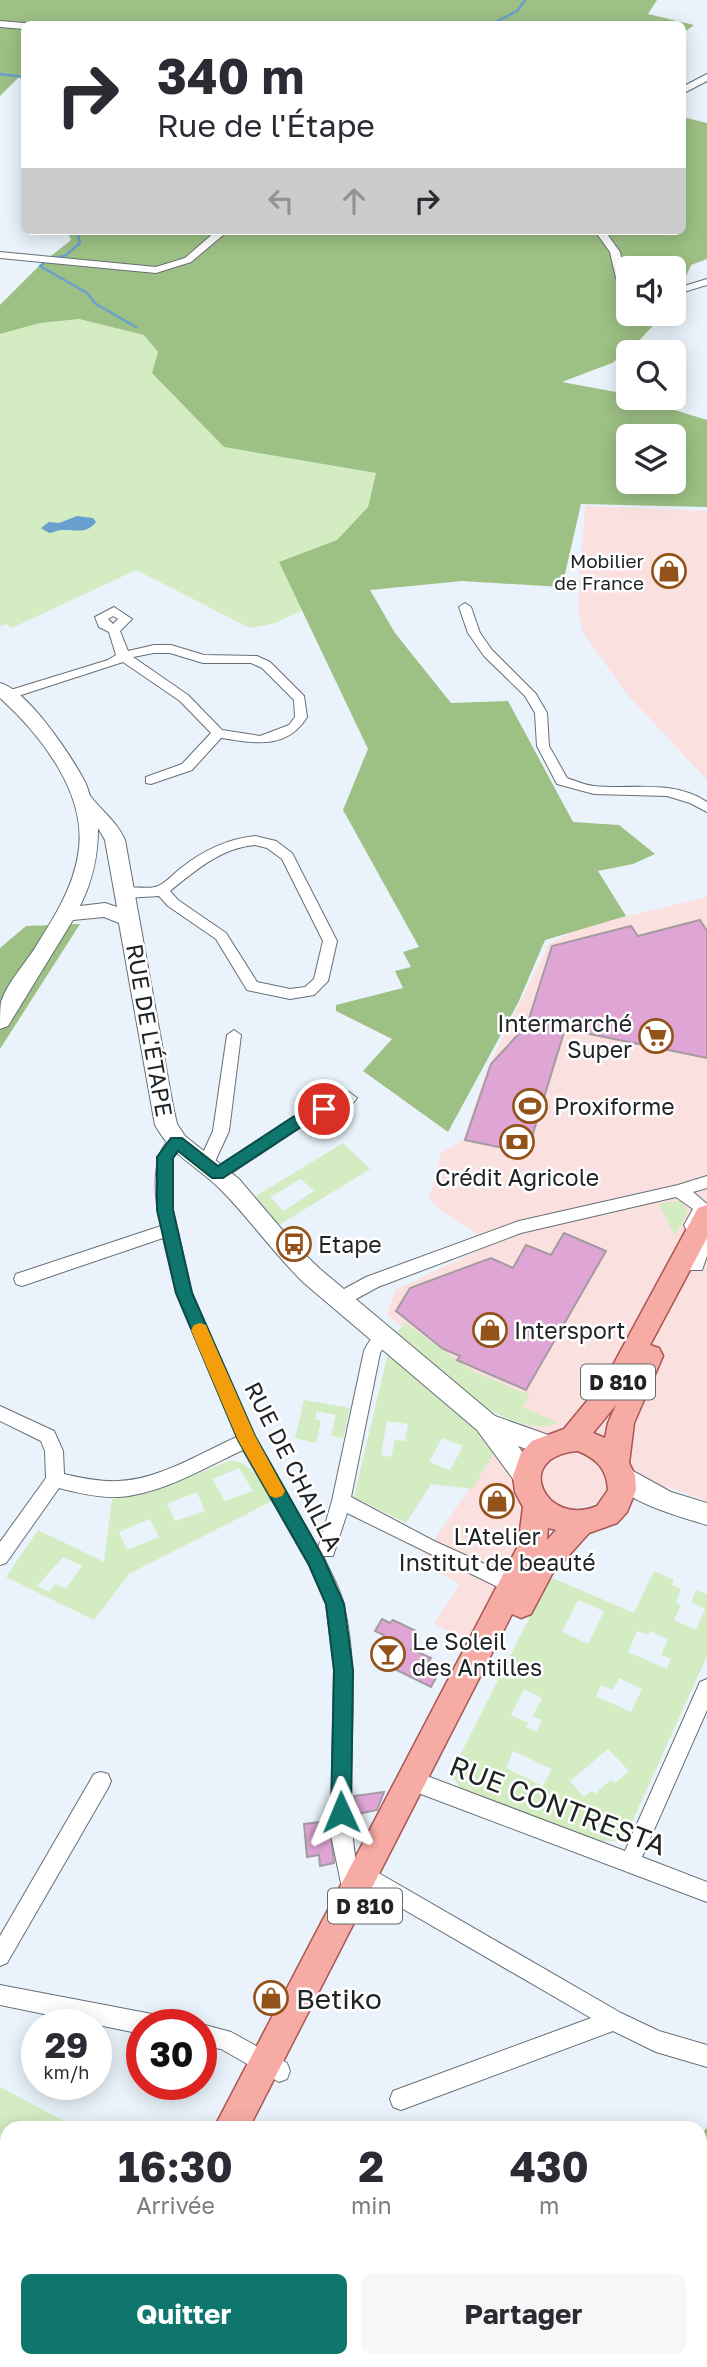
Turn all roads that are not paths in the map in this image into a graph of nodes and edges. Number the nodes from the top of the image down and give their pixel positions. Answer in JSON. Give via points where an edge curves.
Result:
{"nodes":[{"id":1,"x":0,"y":24,"type":"edge"},
{"id":2,"x":21,"y":26,"type":"edge"},
{"id":3,"x":707,"y":76,"type":"edge"},
{"id":4,"x":686,"y":89,"type":"edge"},
{"id":5,"x":217,"y":235,"type":"edge"},
{"id":6,"x":603,"y":235,"type":"edge"},
{"id":7,"x":0,"y":255,"type":"edge"},
{"id":8,"x":616,"y":256,"type":"edge"},
{"id":9,"x":707,"y":282,"type":"edge"},
{"id":10,"x":686,"y":288,"type":"edge"},
{"id":11,"x":466,"y":607,"type":"dead end"},
{"id":12,"x":114,"y":630,"type":"dead end"},
{"id":13,"x":123,"y":656,"type":"junction"},
{"id":14,"x":4,"y":692,"type":"edge"},
{"id":15,"x":218,"y":733,"type":"junction"},
{"id":16,"x":151,"y":780,"type":"dead end"},
{"id":17,"x":86,"y":802,"type":"junction"},
{"id":18,"x":707,"y":808,"type":"edge"},
{"id":19,"x":162,"y":891,"type":"junction"},
{"id":20,"x":126,"y":893,"type":"junction"},
{"id":21,"x":67,"y":914,"type":"junction"},
{"id":22,"x":130,"y":919,"type":"junction"},
{"id":23,"x":0,"y":1021,"type":"edge"},
{"id":24,"x":234,"y":1035,"type":"dead end"},
{"id":25,"x":349,"y":1098,"type":"dead end"},
{"id":26,"x":177,"y":1142,"type":"junction"},
{"id":27,"x":212,"y":1169,"type":"junction"},
{"id":28,"x":706,"y":1184,"type":"edge"},
{"id":29,"x":678,"y":1191,"type":"junction"},
{"id":30,"x":704,"y":1212,"type":"edge"},
{"id":31,"x":169,"y":1230,"type":"junction"},
{"id":32,"x":707,"y":1231,"type":"edge"},
{"id":33,"x":702,"y":1255,"type":"edge"},
{"id":34,"x":22,"y":1279,"type":"dead end"},
{"id":35,"x":341,"y":1299,"type":"junction"},
{"id":36,"x":383,"y":1337,"type":"junction"},
{"id":37,"x":0,"y":1413,"type":"edge"},
{"id":38,"x":486,"y":1423,"type":"junction"},
{"id":39,"x":576,"y":1439,"type":"junction"},
{"id":40,"x":247,"y":1440,"type":"junction"},
{"id":41,"x":545,"y":1446,"type":"junction"},
{"id":42,"x":525,"y":1475,"type":"junction"},
{"id":43,"x":619,"y":1479,"type":"junction"},
{"id":44,"x":55,"y":1480,"type":"junction"},
{"id":45,"x":341,"y":1501,"type":"junction"},
{"id":46,"x":537,"y":1505,"type":"junction"},
{"id":47,"x":707,"y":1514,"type":"edge"},
{"id":48,"x":573,"y":1522,"type":"junction"},
{"id":49,"x":327,"y":1550,"type":"dead end"},
{"id":50,"x":0,"y":1558,"type":"edge"},
{"id":51,"x":523,"y":1575,"type":"junction"},
{"id":52,"x":480,"y":1683,"type":"junction"},
{"id":53,"x":707,"y":1688,"type":"edge"},
{"id":54,"x":101,"y":1781,"type":"dead end"},
{"id":55,"x":419,"y":1783,"type":"junction"},
{"id":56,"x":629,"y":1864,"type":"junction"},
{"id":57,"x":365,"y":1887,"type":"junction"},
{"id":58,"x":707,"y":1892,"type":"edge"},
{"id":59,"x":0,"y":1956,"type":"edge"},
{"id":60,"x":0,"y":1995,"type":"edge"},
{"id":61,"x":126,"y":2020,"type":"edge"},
{"id":62,"x":614,"y":2020,"type":"junction"},
{"id":63,"x":217,"y":2038,"type":"edge"},
{"id":64,"x":707,"y":2056,"type":"edge"},
{"id":65,"x":272,"y":2067,"type":"junction"},
{"id":66,"x":401,"y":2099,"type":"dead end"},
{"id":67,"x":236,"y":2121,"type":"edge"},
{"id":68,"x":253,"y":2121,"type":"edge"}],
"edges":[{"from":1,"to":2,"type":"street"},
{"from":3,"to":4,"type":"street"},
{"from":5,"to":7,"type":"street","via":[[191,259],[156,270]]},
{"from":6,"to":8,"type":"street"},
{"from":9,"to":10,"type":"street"},
{"from":11,"to":18,"type":"street","via":[[474,634],[530,694],[541,713],[543,746],[562,781],[590,790],[667,790],[698,800]]},
{"from":12,"to":13,"type":"street"},
{"from":13,"to":14,"type":"street","via":[[112,663]]},
{"from":13,"to":15,"type":"street","via":[[184,698]]},
{"from":13,"to":15,"type":"street","via":[[172,649],[203,659],[253,659],[266,665],[300,699],[301,717],[294,728],[261,740]]},
{"from":14,"to":17,"type":"street","via":[[63,758]]},
{"from":15,"to":16,"type":"street","via":[[187,767]]},
{"from":17,"to":20,"type":"street","name":"RUE DE L'ÉTAPE","via":[[110,829]]},
{"from":17,"to":21,"type":"street","via":[[90,852]]},
{"from":19,"to":19,"type":"street","via":[[173,904],[221,936],[252,986],[290,994],[309,991],[321,981],[330,942],[279,848],[258,841],[218,849]]},
{"from":19,"to":20,"type":"street"},
{"from":20,"to":22,"type":"street","name":"RUE DE L'ÉTAPE"},
{"from":21,"to":22,"type":"street","via":[[105,910]]},
{"from":21,"to":23,"type":"street"},
{"from":22,"to":26,"type":"street","name":"RUE DE L'ÉTAPE","via":[[162,1107]]},
{"from":24,"to":27,"type":"street"},
{"from":25,"to":27,"type":"street"},
{"from":26,"to":27,"type":"street","name":"RUE DE L'ÉTAPE"},
{"from":26,"to":31,"type":"street","name":"RUE DE CHAILLA","via":[[165,1157]]},
{"from":27,"to":35,"type":"street","name":"RUE DE L'ÉTAPE","via":[[288,1253]]},
{"from":28,"to":29,"type":"street"},
{"from":29,"to":30,"type":"street"},
{"from":29,"to":35,"type":"street","via":[[519,1227],[372,1282]]},
{"from":30,"to":39,"type":"main road","via":[[658,1308],[655,1330],[626,1385],[607,1413]]},
{"from":31,"to":34,"type":"street"},
{"from":31,"to":40,"type":"street","name":"RUE DE CHAILLA","via":[[184,1293]]},
{"from":32,"to":33,"type":"street"},
{"from":33,"to":43,"type":"main road","via":[[638,1378],[621,1423]]},
{"from":35,"to":36,"type":"street","name":"RUE DE L'ÉTAPE"},
{"from":36,"to":38,"type":"street","name":"RUE DE L'ÉTAPE"},
{"from":36,"to":45,"type":"street","via":[[372,1351]]},
{"from":37,"to":44,"type":"street","via":[[48,1436],[54,1451]]},
{"from":38,"to":41,"type":"street"},
{"from":38,"to":42,"type":"street"},
{"from":39,"to":41,"type":"main road"},
{"from":39,"to":43,"type":"main road","via":[[594,1443]]},
{"from":40,"to":44,"type":"street","via":[[122,1489]]},
{"from":40,"to":57,"type":"street","name":"RUE DE CHAILLA","via":[[316,1561],[335,1604],[343,1670],[341,1835],[349,1881]]},
{"from":41,"to":42,"type":"main road","via":[[535,1453]]},
{"from":42,"to":46,"type":"main road"},
{"from":43,"to":47,"type":"street","via":[[664,1501]]},
{"from":43,"to":48,"type":"main road","via":[[606,1514]]},
{"from":44,"to":50,"type":"street"},
{"from":45,"to":49,"type":"street"},
{"from":45,"to":51,"type":"street","via":[[431,1547]]},
{"from":46,"to":48,"type":"main road","via":[[549,1515]]},
{"from":46,"to":51,"type":"main road"},
{"from":48,"to":51,"type":"main road","number":"D 810"},
{"from":48,"to":52,"type":"main road","via":[[542,1565]]},
{"from":51,"to":52,"type":"main road","number":"D 810","via":[[485,1655]]},
{"from":51,"to":55,"type":"main road"},
{"from":52,"to":55,"type":"main road","number":"D 810"},
{"from":53,"to":56,"type":"street"},
{"from":54,"to":59,"type":"street"},
{"from":55,"to":56,"type":"street","name":"RUE CONTRESTA"},
{"from":55,"to":57,"type":"main road","number":"D 810"},
{"from":56,"to":58,"type":"street","name":"RUE CONTRESTA"},
{"from":57,"to":62,"type":"street"},
{"from":57,"to":65,"type":"main road","number":"D 810"},
{"from":60,"to":61,"type":"street"},
{"from":62,"to":64,"type":"street","via":[[656,2041]]},
{"from":62,"to":66,"type":"street"},
{"from":63,"to":65,"type":"street"},
{"from":65,"to":67,"type":"main road"},
{"from":65,"to":68,"type":"main road","number":"D 810"}]}
